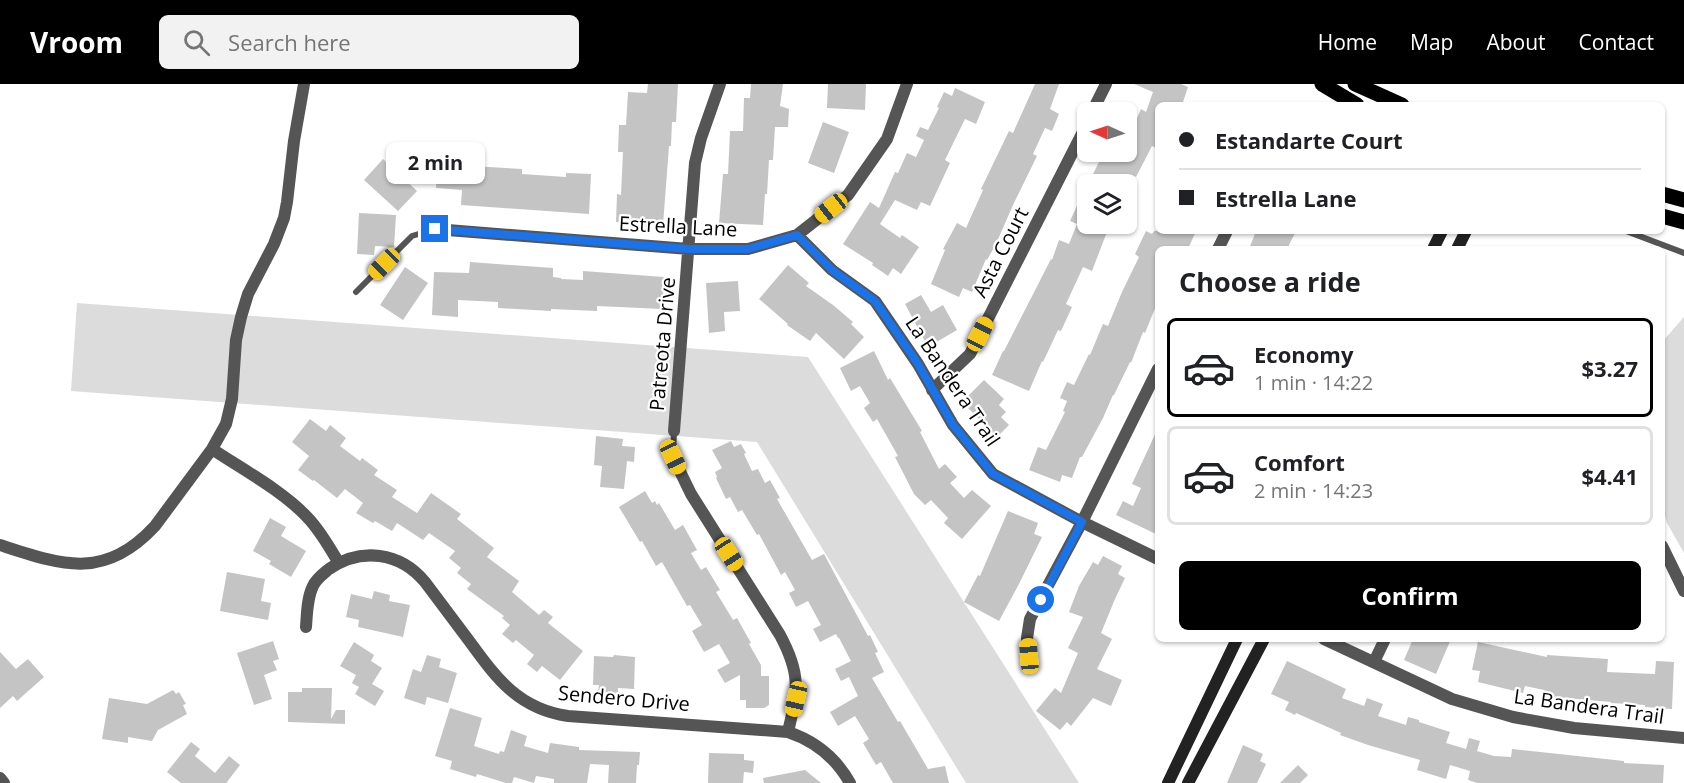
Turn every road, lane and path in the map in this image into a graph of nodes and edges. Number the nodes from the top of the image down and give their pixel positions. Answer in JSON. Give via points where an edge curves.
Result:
{"nodes":[{"id":1,"x":304,"y":84,"type":"edge"},
{"id":2,"x":720,"y":84,"type":"edge"},
{"id":3,"x":908,"y":84,"type":"edge"},
{"id":4,"x":1106,"y":84,"type":"edge"},
{"id":5,"x":1323,"y":84,"type":"edge"},
{"id":6,"x":1355,"y":84,"type":"edge"},
{"id":7,"x":1097,"y":102,"type":"edge"},
{"id":8,"x":1352,"y":102,"type":"edge"},
{"id":9,"x":1395,"y":102,"type":"edge"},
{"id":10,"x":1077,"y":144,"type":"edge"},
{"id":11,"x":1665,"y":195,"type":"edge"},
{"id":12,"x":1684,"y":200,"type":"edge"},
{"id":13,"x":1665,"y":217,"type":"edge"},
{"id":14,"x":1684,"y":222,"type":"edge"},
{"id":15,"x":435,"y":229,"type":"joint"},
{"id":16,"x":1634,"y":234,"type":"edge"},
{"id":17,"x":797,"y":235,"type":"junction"},
{"id":18,"x":689,"y":249,"type":"junction"},
{"id":19,"x":1684,"y":253,"type":"edge"},
{"id":20,"x":356,"y":292,"type":"dead end"},
{"id":21,"x":1155,"y":375,"type":"edge"},
{"id":22,"x":932,"y":390,"type":"junction"},
{"id":23,"x":674,"y":431,"type":"joint"},
{"id":24,"x":212,"y":449,"type":"junction"},
{"id":25,"x":673,"y":457,"type":"joint"},
{"id":26,"x":1082,"y":522,"type":"junction"},
{"id":27,"x":0,"y":545,"type":"edge"},
{"id":28,"x":1665,"y":552,"type":"edge"},
{"id":29,"x":1155,"y":558,"type":"edge"},
{"id":30,"x":339,"y":563,"type":"junction"},
{"id":31,"x":1684,"y":591,"type":"edge"},
{"id":32,"x":306,"y":627,"type":"dead end"},
{"id":33,"x":1236,"y":642,"type":"edge"},
{"id":34,"x":1261,"y":642,"type":"edge"},
{"id":35,"x":1331,"y":642,"type":"edge"},
{"id":36,"x":1384,"y":642,"type":"edge"},
{"id":37,"x":1029,"y":656,"type":"dead end"},
{"id":38,"x":1374,"y":662,"type":"junction"},
{"id":39,"x":788,"y":732,"type":"junction"},
{"id":40,"x":1684,"y":738,"type":"edge"},
{"id":41,"x":0,"y":778,"type":"edge"},
{"id":42,"x":4,"y":783,"type":"edge"},
{"id":43,"x":850,"y":783,"type":"edge"},
{"id":44,"x":1168,"y":783,"type":"edge"},
{"id":45,"x":1188,"y":783,"type":"edge"}],
"edges":[{"from":1,"to":24,"type":"street","via":[[287,202],[279,232],[248,294],[238,327],[229,412]]},
{"from":2,"to":18,"type":"street","name":"Patreota Drive","via":[[697,151]]},
{"from":3,"to":17,"type":"street","name":"Estrella Lane","via":[[887,139],[848,195]]},
{"from":4,"to":7,"type":"street"},
{"from":5,"to":8,"type":"main road"},
{"from":6,"to":9,"type":"main road"},
{"from":10,"to":22,"type":"street","name":"Asta Court","via":[[970,354]]},
{"from":11,"to":12,"type":"main road"},
{"from":13,"to":14,"type":"main road"},
{"from":15,"to":18,"type":"street","name":"Estrella Lane"},
{"from":15,"to":20,"type":"lane","via":[[412,236]]},
{"from":16,"to":19,"type":"lane"},
{"from":17,"to":18,"type":"street","name":"Estrella Lane","via":[[748,249]]},
{"from":17,"to":22,"type":"street","name":"La Bandera Trail","via":[[832,270],[875,301]]},
{"from":18,"to":23,"type":"street","name":"Patreota Drive"},
{"from":21,"to":26,"type":"street"},
{"from":22,"to":26,"type":"street","name":"La Bandera Trail","via":[[953,425],[993,474]]},
{"from":23,"to":25,"type":"lane"},
{"from":24,"to":27,"type":"street","via":[[155,526],[120,554],[72,565]]},
{"from":24,"to":30,"type":"street","via":[[296,506],[314,524]]},
{"from":25,"to":39,"type":"street","via":[[691,494],[791,657],[797,688]]},
{"from":26,"to":29,"type":"street","name":"La Bandera Trail"},
{"from":26,"to":37,"type":"street","via":[[1030,619]]},
{"from":28,"to":31,"type":"street"},
{"from":30,"to":32,"type":"street","name":"Sendero Drive","via":[[313,585]]},
{"from":30,"to":39,"type":"street","name":"Sendero Drive","via":[[359,556],[380,556],[414,570],[497,679],[536,707],[567,716]]},
{"from":33,"to":44,"type":"street"},
{"from":34,"to":45,"type":"street"},
{"from":35,"to":38,"type":"street","name":"La Bandera Trail"},
{"from":36,"to":38,"type":"street"},
{"from":38,"to":40,"type":"street","name":"La Bandera Trail","via":[[1452,699],[1513,717],[1574,728]]},
{"from":39,"to":43,"type":"street","name":"Sendero Drive","via":[[822,749]]},
{"from":41,"to":42,"type":"street"}]}
